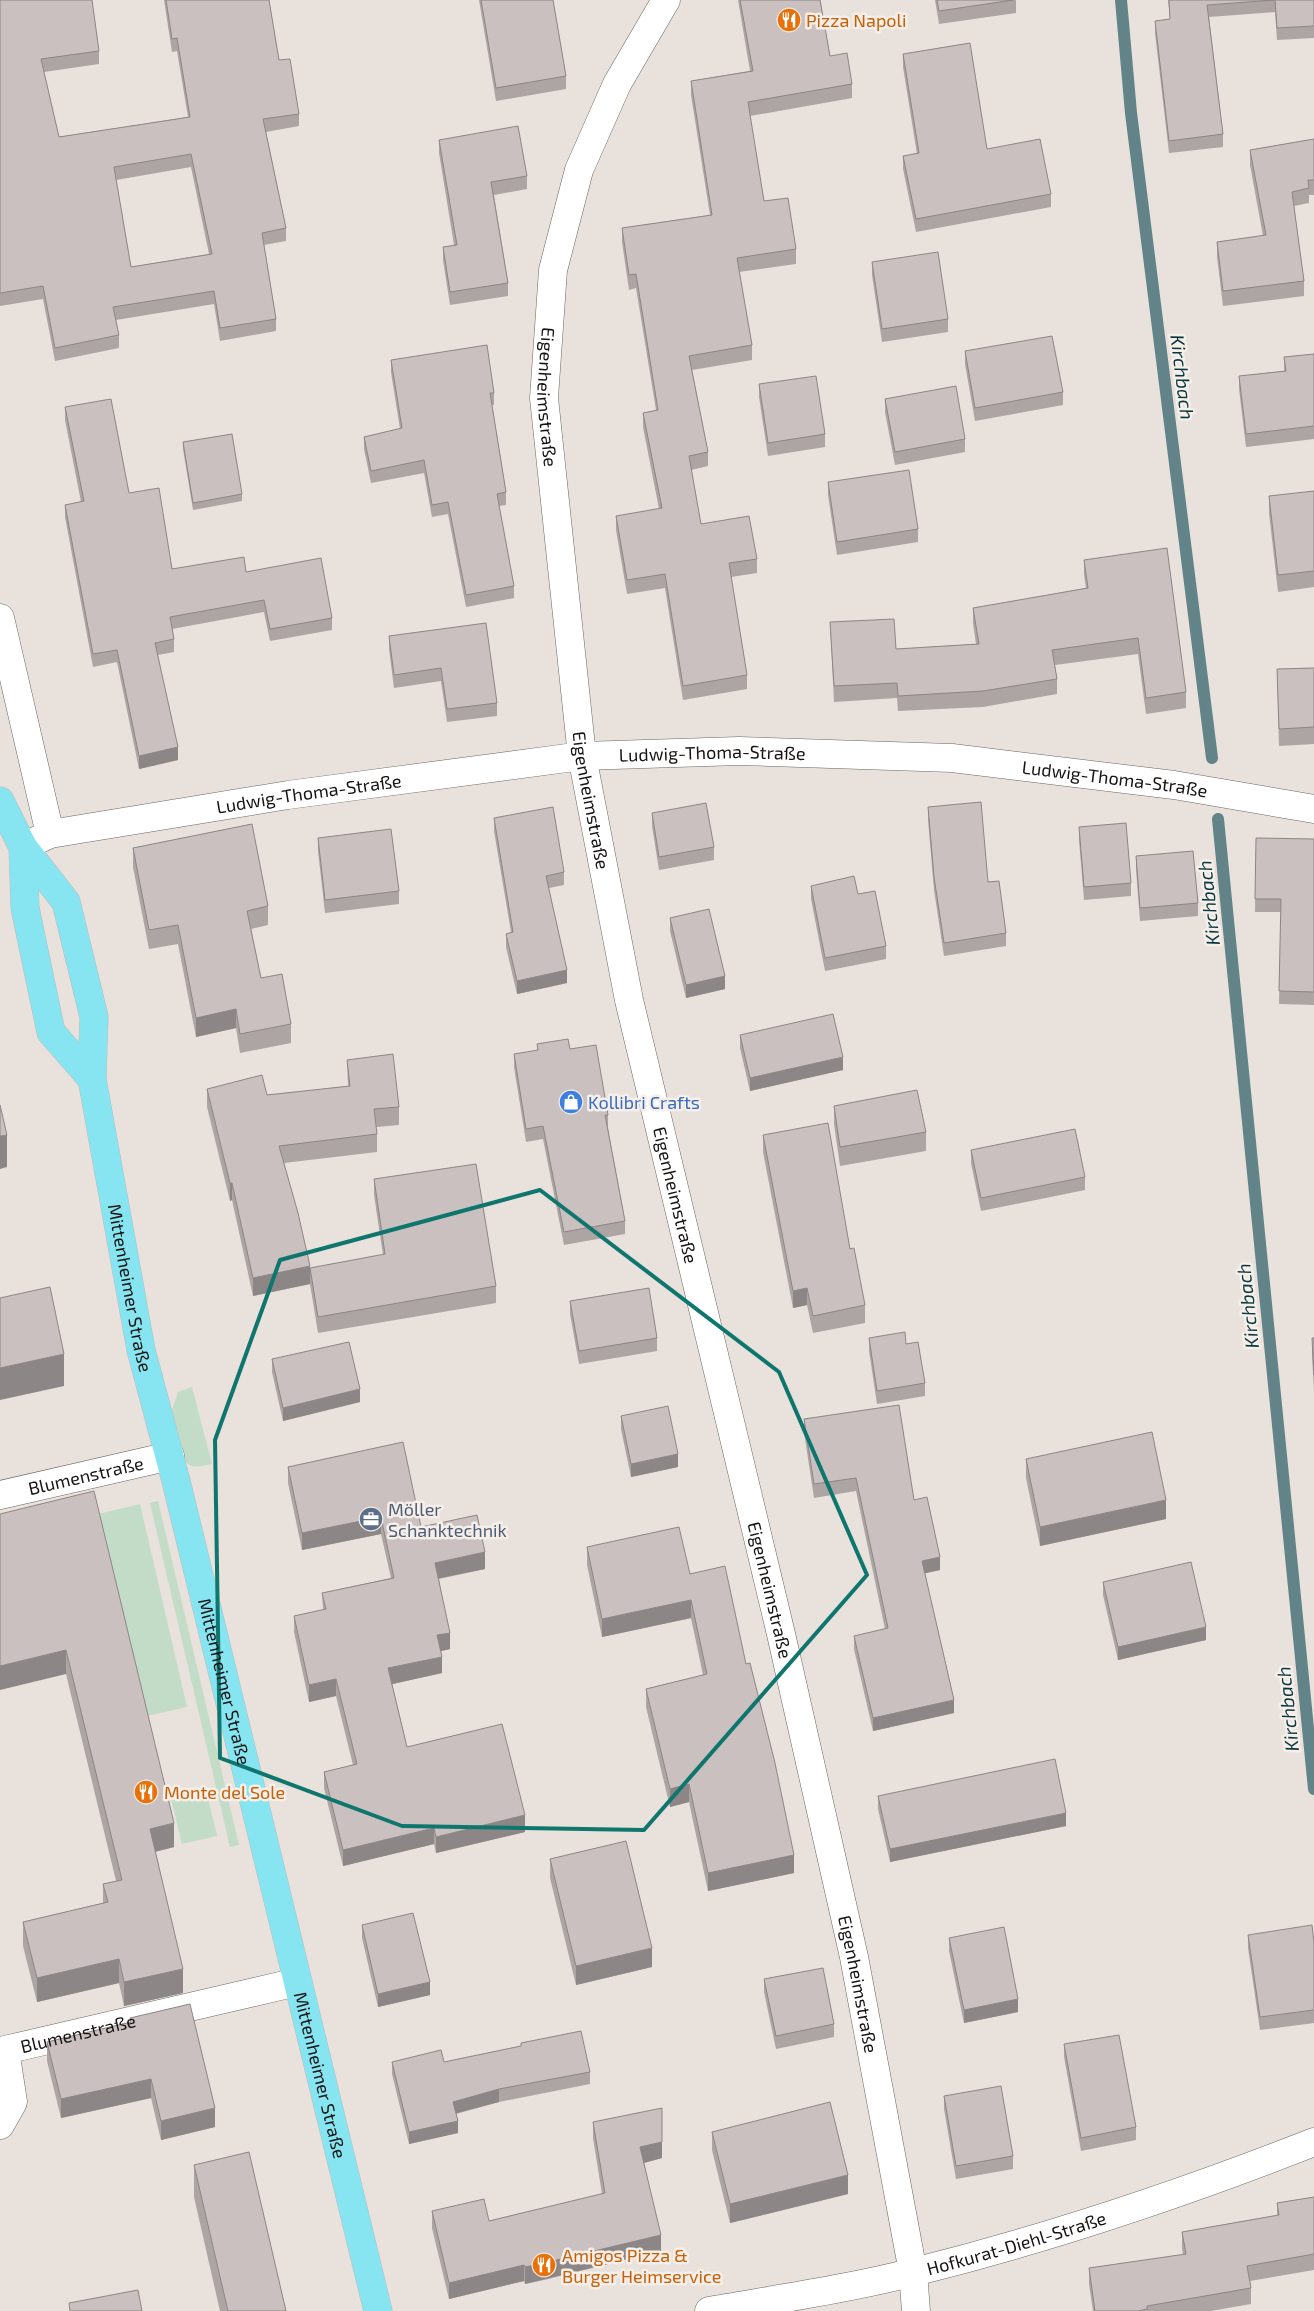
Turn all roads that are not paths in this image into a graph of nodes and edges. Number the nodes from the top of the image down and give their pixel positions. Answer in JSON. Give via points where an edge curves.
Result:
{"nodes":[{"id":1,"x":666,"y":0,"type":"edge"},
{"id":2,"x":0,"y":618,"type":"edge"},
{"id":3,"x":582,"y":756,"type":"junction"},
{"id":4,"x":0,"y":801,"type":"edge"},
{"id":5,"x":1314,"y":809,"type":"edge"},
{"id":6,"x":50,"y":834,"type":"junction"},
{"id":7,"x":23,"y":847,"type":"junction"},
{"id":8,"x":92,"y":1079,"type":"junction"},
{"id":9,"x":170,"y":1456,"type":"junction"},
{"id":10,"x":0,"y":1495,"type":"edge"},
{"id":11,"x":297,"y":1982,"type":"junction"},
{"id":12,"x":2,"y":2044,"type":"edge"},
{"id":13,"x":0,"y":2125,"type":"edge"},
{"id":14,"x":1314,"y":2142,"type":"edge"},
{"id":15,"x":913,"y":2272,"type":"junction"},
{"id":16,"x":378,"y":2311,"type":"edge"},
{"id":17,"x":709,"y":2311,"type":"edge"},
{"id":18,"x":916,"y":2311,"type":"edge"}],
"edges":[{"from":1,"to":3,"type":"street","name":"Eigenheimstraße","via":[[617,84],[579,170],[553,270],[544,398]]},
{"from":2,"to":6,"type":"street"},
{"from":3,"to":5,"type":"street","name":"Ludwig-Thoma-Straße","via":[[739,751],[952,758],[1174,785]]},
{"from":3,"to":6,"type":"street","name":"Ludwig-Thoma-Straße","via":[[288,794]]},
{"from":3,"to":15,"type":"street","name":"Eigenheimstraße","via":[[630,1000],[782,1634],[854,1957]]},
{"from":4,"to":7,"type":"main road","name":"Mittenheimer Straße"},
{"from":6,"to":7,"type":"street","name":"Ludwig-Thoma-Straße"},
{"from":7,"to":8,"type":"main road","name":"Mittenheimer Straße","via":[[25,908],[51,1032]]},
{"from":7,"to":8,"type":"main road","name":"Mittenheimer Straße","via":[[66,902],[94,1017]]},
{"from":8,"to":9,"type":"main road","name":"Mittenheimer Straße","via":[[141,1350]]},
{"from":9,"to":10,"type":"street","name":"Blumenstraße"},
{"from":9,"to":11,"type":"main road","name":"Mittenheimer Straße"},
{"from":11,"to":12,"type":"street","name":"Blumenstraße"},
{"from":11,"to":16,"type":"main road","name":"Mittenheimer Straße"},
{"from":12,"to":13,"type":"street","name":"Blumenstraße","via":[[13,2102]]},
{"from":14,"to":15,"type":"street","name":"Hofkurat-Diehl-Straße","via":[[1076,2227]]},
{"from":15,"to":17,"type":"street","name":"Hofkurat-Diehl-Straße"},
{"from":15,"to":18,"type":"street","name":"Eigenheimstraße"}]}
